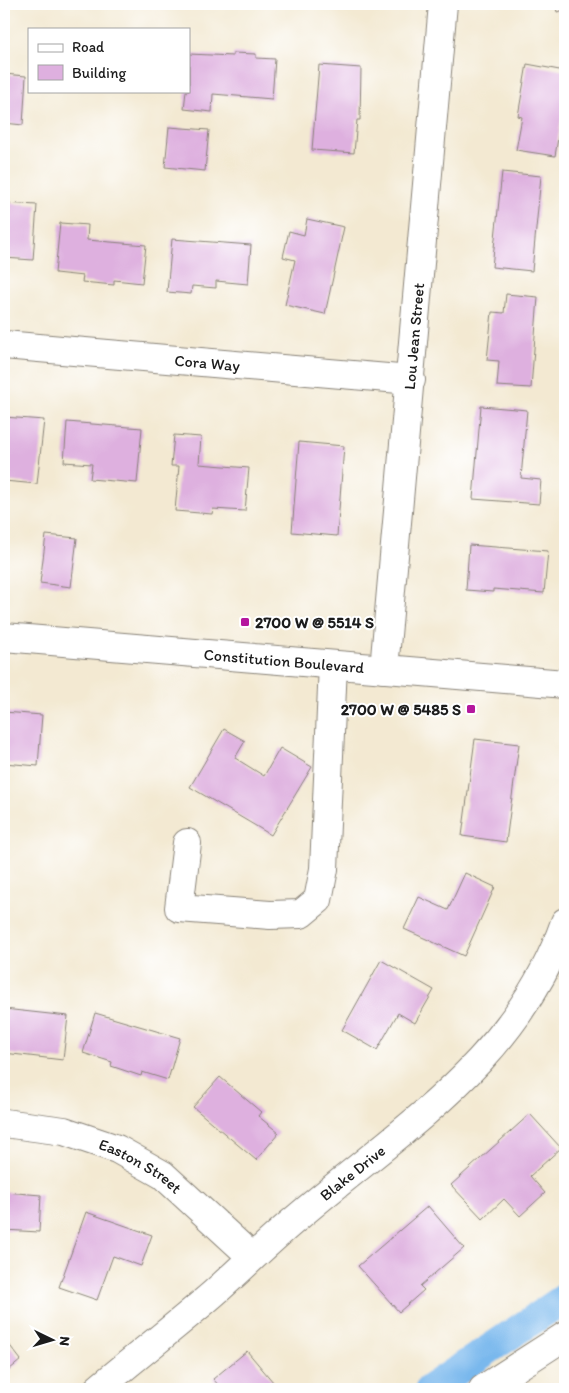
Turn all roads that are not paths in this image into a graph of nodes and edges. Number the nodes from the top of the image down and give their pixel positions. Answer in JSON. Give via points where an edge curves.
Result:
{"nodes":[{"id":1,"x":443,"y":4,"type":"edge"},
{"id":2,"x":4,"y":344,"type":"edge"},
{"id":3,"x":411,"y":380,"type":"junction"},
{"id":4,"x":4,"y":637,"type":"edge"},
{"id":5,"x":333,"y":665,"type":"junction"},
{"id":6,"x":384,"y":669,"type":"junction"},
{"id":7,"x":565,"y":684,"type":"edge"},
{"id":8,"x":187,"y":844,"type":"dead end"},
{"id":9,"x":565,"y":922,"type":"edge"},
{"id":10,"x":4,"y":1123,"type":"edge"},
{"id":11,"x":252,"y":1257,"type":"junction"},
{"id":12,"x":565,"y":1336,"type":"edge"},
{"id":13,"x":98,"y":1389,"type":"edge"},
{"id":14,"x":483,"y":1389,"type":"edge"}],
"edges":[{"from":1,"to":3,"type":"street","name":"Lou Jean Street"},
{"from":2,"to":3,"type":"street","name":"Cora Way"},
{"from":3,"to":6,"type":"street","name":"Lou Jean Street"},
{"from":4,"to":5,"type":"street","name":"Constitution Boulevard"},
{"from":5,"to":6,"type":"street","name":"Constitution Boulevard"},
{"from":5,"to":8,"type":"street","via":[[324,869],[318,900],[301,914],[270,915],[179,908]]},
{"from":6,"to":7,"type":"street","name":"Constitution Boulevard"},
{"from":9,"to":11,"type":"street","name":"Blake Drive","via":[[545,969],[493,1049],[455,1088]]},
{"from":10,"to":11,"type":"street","name":"Easton Street","via":[[64,1131],[117,1148],[163,1175]]},
{"from":11,"to":13,"type":"street","name":"Blake Drive"},
{"from":12,"to":14,"type":"street"}]}
